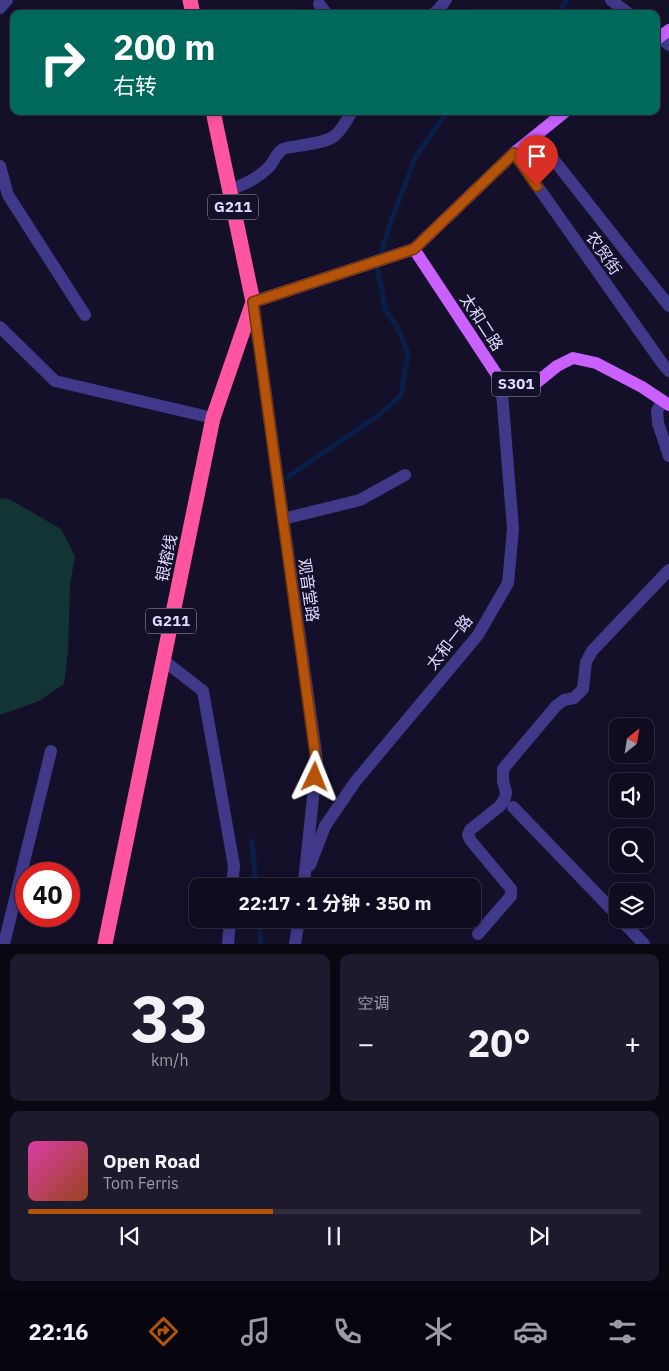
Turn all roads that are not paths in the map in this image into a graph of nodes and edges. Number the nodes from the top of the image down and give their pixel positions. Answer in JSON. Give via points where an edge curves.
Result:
{"nodes":[{"id":1,"x":7,"y":0,"type":"edge"},
{"id":2,"x":446,"y":0,"type":"edge"},
{"id":3,"x":611,"y":0,"type":"edge"},
{"id":4,"x":0,"y":8,"type":"edge"},
{"id":5,"x":438,"y":10,"type":"edge"},
{"id":6,"x":624,"y":10,"type":"edge"},
{"id":7,"x":214,"y":115,"type":"edge"},
{"id":8,"x":350,"y":115,"type":"edge"},
{"id":9,"x":561,"y":115,"type":"edge"},
{"id":10,"x":535,"y":136,"type":"junction"},
{"id":11,"x":514,"y":153,"type":"junction"},
{"id":12,"x":0,"y":166,"type":"edge"},
{"id":13,"x":230,"y":190,"type":"junction"},
{"id":14,"x":414,"y":249,"type":"junction"},
{"id":15,"x":253,"y":302,"type":"junction"},
{"id":16,"x":669,"y":306,"type":"edge"},
{"id":17,"x":85,"y":315,"type":"dead end"},
{"id":18,"x":0,"y":327,"type":"edge"},
{"id":19,"x":669,"y":371,"type":"edge"},
{"id":20,"x":501,"y":381,"type":"junction"},
{"id":21,"x":666,"y":403,"type":"edge"},
{"id":22,"x":213,"y":418,"type":"junction"},
{"id":23,"x":669,"y":456,"type":"edge"},
{"id":24,"x":404,"y":475,"type":"dead end"},
{"id":25,"x":283,"y":519,"type":"junction"},
{"id":26,"x":669,"y":570,"type":"edge"},
{"id":27,"x":163,"y":660,"type":"junction"},
{"id":28,"x":51,"y":751,"type":"dead end"},
{"id":29,"x":514,"y":807,"type":"dead end"},
{"id":30,"x":233,"y":878,"type":"edge"},
{"id":31,"x":305,"y":878,"type":"edge"},
{"id":32,"x":306,"y":878,"type":"edge"},
{"id":33,"x":609,"y":908,"type":"edge"},
{"id":34,"x":229,"y":928,"type":"edge"},
{"id":35,"x":298,"y":928,"type":"edge"},
{"id":36,"x":629,"y":928,"type":"edge"},
{"id":37,"x":478,"y":934,"type":"dead end"},
{"id":38,"x":4,"y":944,"type":"edge"},
{"id":39,"x":105,"y":944,"type":"edge"},
{"id":40,"x":228,"y":944,"type":"edge"},
{"id":41,"x":296,"y":944,"type":"edge"},
{"id":42,"x":644,"y":944,"type":"edge"}],
"edges":[{"from":1,"to":4,"type":"street"},
{"from":2,"to":5,"type":"street"},
{"from":3,"to":6,"type":"street"},
{"from":7,"to":13,"type":"highway","number":"G211"},
{"from":8,"to":13,"type":"street","via":[[330,140],[284,148],[253,180]]},
{"from":9,"to":10,"type":"main road"},
{"from":10,"to":11,"type":"main road"},
{"from":10,"to":16,"type":"street"},
{"from":11,"to":14,"type":"main road"},
{"from":11,"to":19,"type":"street","name":"农贸街"},
{"from":12,"to":17,"type":"street","via":[[8,194]]},
{"from":13,"to":15,"type":"highway","number":"G211"},
{"from":14,"to":15,"type":"main road"},
{"from":14,"to":20,"type":"main road","name":"太和二路","number":"S301"},
{"from":15,"to":22,"type":"highway","name":"银榕线","number":"G211"},
{"from":15,"to":25,"type":"street","name":"观音堂路"},
{"from":18,"to":22,"type":"street","via":[[55,380]]},
{"from":20,"to":21,"type":"main road","number":"S301","via":[[517,385],[536,383],[573,358],[596,363]]},
{"from":20,"to":32,"type":"street","name":"太和一路","via":[[513,529],[508,583],[478,635],[355,782],[325,826]]},
{"from":21,"to":23,"type":"street","via":[[657,411]]},
{"from":22,"to":27,"type":"highway","name":"银榕线","number":"G211"},
{"from":24,"to":25,"type":"street","via":[[360,500]]},
{"from":25,"to":31,"type":"street","name":"观音堂路","via":[[316,760]]},
{"from":26,"to":37,"type":"street","via":[[592,652],[586,662],[583,689],[574,698],[556,706],[503,769],[505,798],[500,806],[470,830],[471,841],[511,889],[511,896]]},
{"from":27,"to":30,"type":"street","via":[[203,691],[234,866]]},
{"from":27,"to":39,"type":"highway","name":"银榕线","number":"G211"},
{"from":28,"to":38,"type":"street"},
{"from":29,"to":33,"type":"street"},
{"from":34,"to":40,"type":"street"},
{"from":35,"to":41,"type":"street"},
{"from":36,"to":42,"type":"street"}]}
